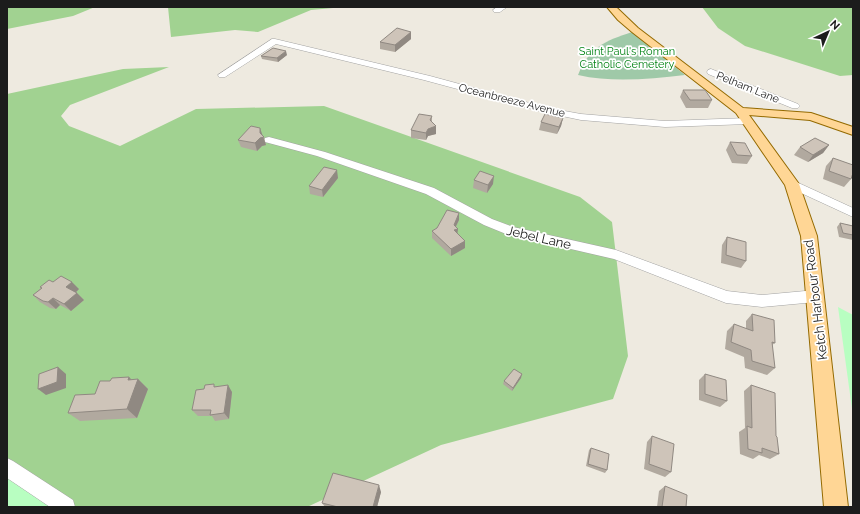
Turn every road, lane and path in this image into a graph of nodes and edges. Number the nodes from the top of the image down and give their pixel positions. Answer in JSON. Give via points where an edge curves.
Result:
{"nodes":[{"id":1,"x":611,"y":7,"type":"edge"},
{"id":2,"x":711,"y":72,"type":"dead end"},
{"id":3,"x":222,"y":75,"type":"dead end"},
{"id":4,"x":795,"y":106,"type":"dead end"},
{"id":5,"x":784,"y":108,"type":"junction"},
{"id":6,"x":744,"y":116,"type":"junction"},
{"id":7,"x":853,"y":131,"type":"edge"},
{"id":8,"x":269,"y":140,"type":"dead end"},
{"id":9,"x":792,"y":184,"type":"junction"},
{"id":10,"x":853,"y":213,"type":"edge"},
{"id":11,"x":816,"y":296,"type":"junction"},
{"id":12,"x":7,"y":467,"type":"edge"},
{"id":13,"x":66,"y":507,"type":"edge"},
{"id":14,"x":836,"y":507,"type":"edge"}],
"edges":[{"from":1,"to":6,"type":"main road","name":"Ketch Harbour Road","via":[[635,30]]},
{"from":2,"to":5,"type":"street","name":"Pelham Lane"},
{"from":3,"to":6,"type":"street","name":"Oceanbreeze Avenue","via":[[275,41],[573,115],[658,123]]},
{"from":4,"to":5,"type":"street","name":"Pelham Lane"},
{"from":5,"to":6,"type":"main road"},
{"from":5,"to":7,"type":"main road"},
{"from":6,"to":9,"type":"main road","name":"Ketch Harbour Road"},
{"from":8,"to":11,"type":"street","name":"Jebel Lane","via":[[326,155],[430,191],[504,229],[616,255],[726,297],[762,300]]},
{"from":9,"to":10,"type":"street"},
{"from":9,"to":11,"type":"main road","name":"Ketch Harbour Road","via":[[808,236]]},
{"from":11,"to":14,"type":"main road","name":"Ketch Harbour Road"},
{"from":12,"to":13,"type":"street"}]}
